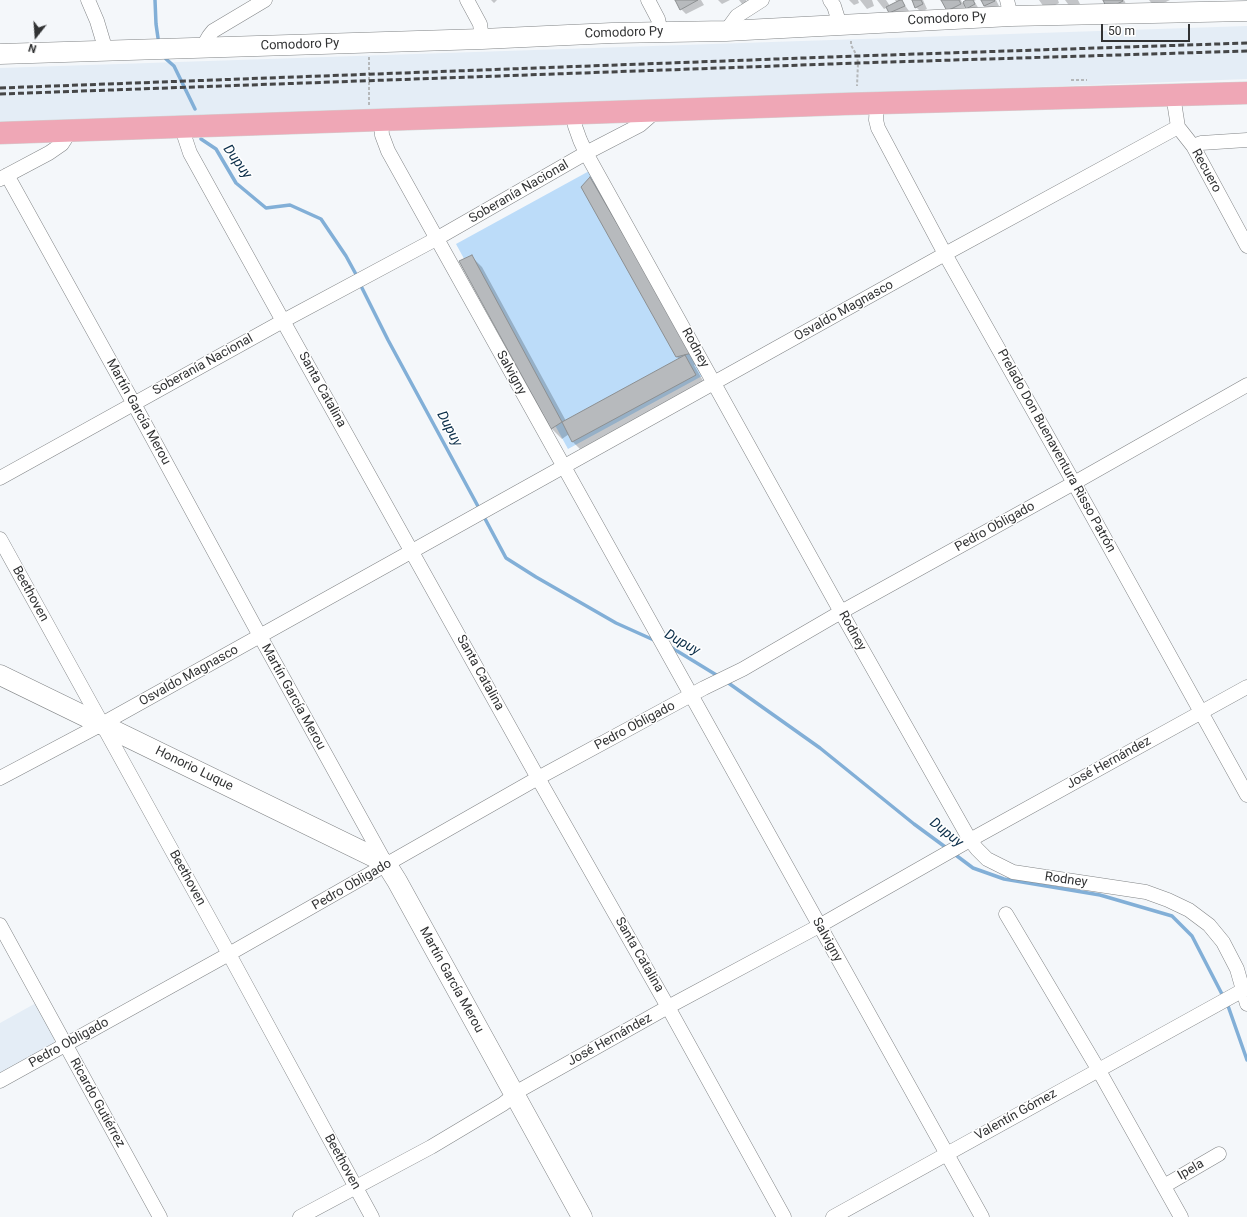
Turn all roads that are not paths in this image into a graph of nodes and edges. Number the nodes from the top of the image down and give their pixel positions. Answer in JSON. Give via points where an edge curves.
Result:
{"nodes":[{"id":1,"x":88,"y":0,"type":"edge"},
{"id":2,"x":266,"y":0,"type":"edge"},
{"id":3,"x":467,"y":0,"type":"edge"},
{"id":4,"x":648,"y":0,"type":"edge"},
{"id":5,"x":762,"y":0,"type":"edge"},
{"id":6,"x":830,"y":0,"type":"edge"},
{"id":7,"x":1183,"y":6,"type":"edge"},
{"id":8,"x":1009,"y":8,"type":"edge"},
{"id":9,"x":1247,"y":11,"type":"edge"},
{"id":10,"x":845,"y":24,"type":"junction"},
{"id":11,"x":726,"y":31,"type":"junction"},
{"id":12,"x":661,"y":32,"type":"junction"},
{"id":13,"x":482,"y":39,"type":"junction"},
{"id":14,"x":202,"y":48,"type":"junction"},
{"id":15,"x":106,"y":51,"type":"junction"},
{"id":16,"x":0,"y":54,"type":"edge"},
{"id":17,"x":1247,"y":93,"type":"edge"},
{"id":18,"x":1173,"y":95,"type":"junction"},
{"id":19,"x":866,"y":104,"type":"junction"},
{"id":20,"x":656,"y":111,"type":"junction"},
{"id":21,"x":574,"y":113,"type":"junction"},
{"id":22,"x":375,"y":120,"type":"junction"},
{"id":23,"x":181,"y":126,"type":"junction"},
{"id":24,"x":1178,"y":127,"type":"junction"},
{"id":25,"x":71,"y":130,"type":"junction"},
{"id":26,"x":0,"y":133,"type":"edge"},
{"id":27,"x":1247,"y":140,"type":"edge"},
{"id":28,"x":1192,"y":146,"type":"junction"},
{"id":29,"x":586,"y":153,"type":"junction"},
{"id":30,"x":4,"y":177,"type":"edge"},
{"id":31,"x":436,"y":239,"type":"junction"},
{"id":32,"x":1247,"y":246,"type":"edge"},
{"id":33,"x":945,"y":254,"type":"junction"},
{"id":34,"x":283,"y":321,"type":"junction"},
{"id":35,"x":715,"y":383,"type":"junction"},
{"id":36,"x":1247,"y":385,"type":"edge"},
{"id":37,"x":134,"y":404,"type":"junction"},
{"id":38,"x":564,"y":467,"type":"junction"},
{"id":39,"x":0,"y":478,"type":"edge"},
{"id":40,"x":1074,"y":483,"type":"junction"},
{"id":41,"x":0,"y":539,"type":"edge"},
{"id":42,"x":412,"y":552,"type":"junction"},
{"id":43,"x":842,"y":612,"type":"junction"},
{"id":44,"x":260,"y":636,"type":"junction"},
{"id":45,"x":0,"y":675,"type":"edge"},
{"id":46,"x":1247,"y":687,"type":"edge"},
{"id":47,"x":692,"y":695,"type":"junction"},
{"id":48,"x":1200,"y":713,"type":"junction"},
{"id":49,"x":102,"y":724,"type":"junction"},
{"id":50,"x":0,"y":778,"type":"edge"},
{"id":51,"x":538,"y":778,"type":"junction"},
{"id":52,"x":1247,"y":795,"type":"edge"},
{"id":53,"x":970,"y":840,"type":"junction"},
{"id":54,"x":387,"y":865,"type":"junction"},
{"id":55,"x":1006,"y":914,"type":"dead end"},
{"id":56,"x":0,"y":925,"type":"edge"},
{"id":57,"x":819,"y":926,"type":"junction"},
{"id":58,"x":229,"y":954,"type":"junction"},
{"id":59,"x":1245,"y":989,"type":"edge"},
{"id":60,"x":1247,"y":1004,"type":"edge"},
{"id":61,"x":668,"y":1007,"type":"junction"},
{"id":62,"x":65,"y":1045,"type":"junction"},
{"id":63,"x":1098,"y":1069,"type":"junction"},
{"id":64,"x":0,"y":1081,"type":"edge"},
{"id":65,"x":514,"y":1095,"type":"junction"},
{"id":66,"x":947,"y":1154,"type":"junction"},
{"id":67,"x":1219,"y":1154,"type":"dead end"},
{"id":68,"x":1164,"y":1186,"type":"junction"},
{"id":69,"x":355,"y":1187,"type":"junction"},
{"id":70,"x":160,"y":1217,"type":"edge"},
{"id":71,"x":300,"y":1217,"type":"edge"},
{"id":72,"x":372,"y":1217,"type":"edge"},
{"id":73,"x":582,"y":1217,"type":"edge"},
{"id":74,"x":784,"y":1217,"type":"edge"},
{"id":75,"x":833,"y":1217,"type":"edge"},
{"id":76,"x":982,"y":1217,"type":"edge"},
{"id":77,"x":1182,"y":1217,"type":"edge"}],
"edges":[{"from":1,"to":15,"type":"street"},
{"from":2,"to":14,"type":"street","via":[[213,31]]},
{"from":3,"to":13,"type":"street","via":[[480,24]]},
{"from":4,"to":12,"type":"street","via":[[658,19]]},
{"from":5,"to":11,"type":"street","via":[[737,16]]},
{"from":6,"to":10,"type":"street"},
{"from":7,"to":8,"type":"main road","name":"Comodoro Py"},
{"from":7,"to":9,"type":"main road","name":"Comodoro Py"},
{"from":8,"to":10,"type":"main road","name":"Comodoro Py"},
{"from":10,"to":11,"type":"main road","name":"Comodoro Py"},
{"from":11,"to":12,"type":"main road","name":"Comodoro Py"},
{"from":12,"to":13,"type":"main road","name":"Comodoro Py"},
{"from":13,"to":14,"type":"main road","name":"Comodoro Py"},
{"from":14,"to":15,"type":"main road","name":"Comodoro Py"},
{"from":15,"to":16,"type":"main road","name":"Comodoro Py"},
{"from":17,"to":18,"type":"main road"},
{"from":18,"to":19,"type":"main road"},
{"from":18,"to":24,"type":"street","name":"Recuero"},
{"from":19,"to":20,"type":"main road"},
{"from":19,"to":33,"type":"street","name":"Prelado Don Buenaventura Risso Patrón"},
{"from":20,"to":21,"type":"main road"},
{"from":20,"to":29,"type":"street","name":"Soberanía Nacional","via":[[640,125]]},
{"from":21,"to":22,"type":"main road"},
{"from":21,"to":29,"type":"street","name":"Rodney","via":[[575,126]]},
{"from":22,"to":23,"type":"main road"},
{"from":22,"to":31,"type":"street","name":"Salvigny","via":[[388,151]]},
{"from":23,"to":25,"type":"main road"},
{"from":23,"to":34,"type":"street","name":"Santa Catalina","via":[[190,153]]},
{"from":24,"to":28,"type":"street","name":"Recuero"},
{"from":24,"to":33,"type":"street","name":"Osvaldo Magnasco"},
{"from":25,"to":26,"type":"main road"},
{"from":25,"to":30,"type":"street","via":[[62,144]]},
{"from":27,"to":28,"type":"street","via":[[1201,143]]},
{"from":28,"to":32,"type":"street","name":"Recuero"},
{"from":29,"to":31,"type":"street","name":"Soberanía Nacional"},
{"from":29,"to":35,"type":"street","name":"Rodney"},
{"from":30,"to":37,"type":"street","name":"Martín García Merou"},
{"from":31,"to":34,"type":"street","name":"Soberanía Nacional"},
{"from":31,"to":38,"type":"street","name":"Salvigny"},
{"from":33,"to":35,"type":"street","name":"Osvaldo Magnasco"},
{"from":33,"to":40,"type":"street","name":"Prelado Don Buenaventura Risso Patrón"},
{"from":34,"to":37,"type":"street","name":"Soberanía Nacional"},
{"from":34,"to":42,"type":"street","name":"Santa Catalina"},
{"from":35,"to":38,"type":"street","name":"Osvaldo Magnasco"},
{"from":35,"to":43,"type":"street","name":"Rodney"},
{"from":36,"to":40,"type":"street","name":"Pedro Obligado"},
{"from":37,"to":39,"type":"street","name":"Soberanía Nacional"},
{"from":37,"to":44,"type":"street","name":"Martín García Merou"},
{"from":38,"to":42,"type":"street","name":"Osvaldo Magnasco"},
{"from":38,"to":47,"type":"street","name":"Salvigny"},
{"from":40,"to":43,"type":"street","name":"Pedro Obligado"},
{"from":40,"to":48,"type":"street","name":"Prelado Don Buenaventura Risso Patrón"},
{"from":41,"to":49,"type":"street","name":"Beethoven"},
{"from":42,"to":44,"type":"street","name":"Osvaldo Magnasco"},
{"from":42,"to":51,"type":"street","name":"Santa Catalina"},
{"from":43,"to":47,"type":"street","name":"Pedro Obligado"},
{"from":43,"to":53,"type":"street","name":"Rodney"},
{"from":44,"to":49,"type":"street","name":"Osvaldo Magnasco"},
{"from":44,"to":54,"type":"street","name":"Martín García Merou"},
{"from":45,"to":49,"type":"main road","name":"Honorio Luque"},
{"from":46,"to":48,"type":"street","name":"José Hernández"},
{"from":47,"to":51,"type":"street","name":"Pedro Obligado"},
{"from":47,"to":57,"type":"street","name":"Salvigny"},
{"from":48,"to":52,"type":"street","name":"Prelado Don Buenaventura Risso Patrón"},
{"from":48,"to":53,"type":"street","name":"José Hernández"},
{"from":49,"to":50,"type":"street","name":"Osvaldo Magnasco"},
{"from":49,"to":54,"type":"main road","name":"Honorio Luque"},
{"from":49,"to":58,"type":"street","name":"Beethoven"},
{"from":51,"to":54,"type":"street","name":"Pedro Obligado"},
{"from":51,"to":61,"type":"street","name":"Santa Catalina"},
{"from":53,"to":57,"type":"street","name":"José Hernández"},
{"from":53,"to":59,"type":"street","name":"Rodney","via":[[987,859],[1013,872],[1146,892],[1189,910],[1208,925],[1223,942]]},
{"from":54,"to":58,"type":"street","name":"Pedro Obligado"},
{"from":54,"to":65,"type":"main road","name":"Martín García Merou"},
{"from":55,"to":63,"type":"street"},
{"from":56,"to":62,"type":"street","name":"Ricardo Gutiérrez"},
{"from":57,"to":61,"type":"street","name":"José Hernández"},
{"from":57,"to":66,"type":"street","name":"Salvigny"},
{"from":58,"to":62,"type":"street","name":"Pedro Obligado"},
{"from":58,"to":69,"type":"street","name":"Beethoven"},
{"from":59,"to":60,"type":"street","name":"Rodney"},
{"from":59,"to":63,"type":"street","name":"Valentín Gómez"},
{"from":61,"to":65,"type":"street","name":"José Hernández"},
{"from":61,"to":74,"type":"street","name":"Santa Catalina"},
{"from":62,"to":64,"type":"street","name":"Pedro Obligado"},
{"from":62,"to":70,"type":"street","name":"Ricardo Gutiérrez"},
{"from":63,"to":66,"type":"street","name":"Valentín Gómez"},
{"from":63,"to":68,"type":"street"},
{"from":65,"to":69,"type":"street","name":"José Hernández","via":[[431,1147]]},
{"from":65,"to":73,"type":"main road","name":"Martín García Merou"},
{"from":66,"to":75,"type":"street","name":"Valentín Gómez"},
{"from":66,"to":76,"type":"street","name":"Salvigny"},
{"from":67,"to":68,"type":"street","name":"Ipela"},
{"from":68,"to":77,"type":"street"},
{"from":69,"to":71,"type":"street","name":"José Hernández"},
{"from":69,"to":72,"type":"street","name":"Beethoven"}]}
